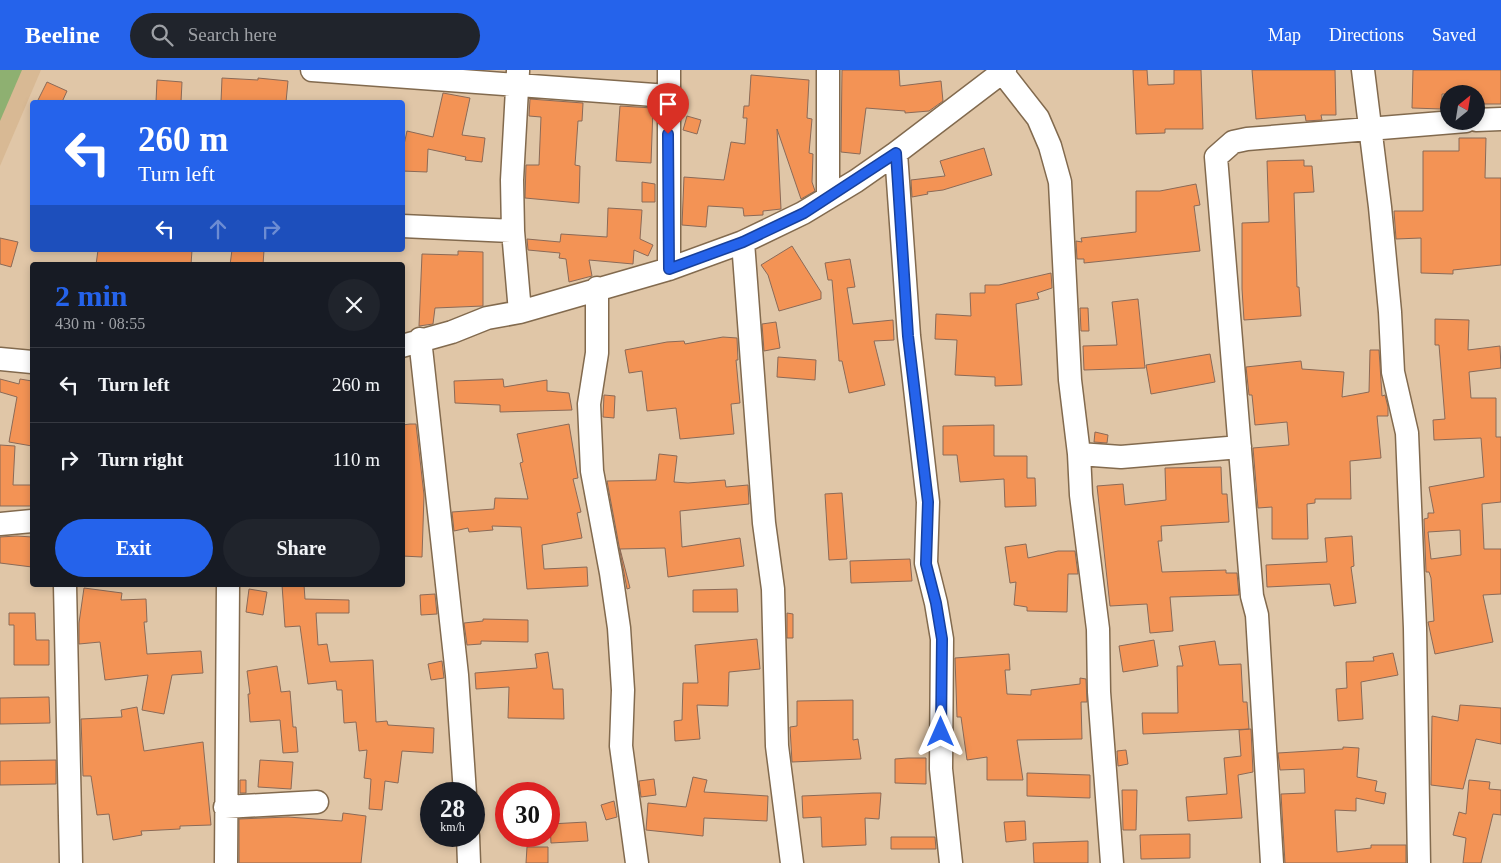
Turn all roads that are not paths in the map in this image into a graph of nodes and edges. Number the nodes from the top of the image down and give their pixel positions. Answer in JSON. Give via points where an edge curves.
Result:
{"nodes":[{"id":1,"x":312,"y":70,"type":"edge"},
{"id":2,"x":670,"y":70,"type":"edge"},
{"id":3,"x":828,"y":70,"type":"edge"},
{"id":4,"x":1363,"y":70,"type":"edge"},
{"id":5,"x":995,"y":74,"type":"edge"},
{"id":6,"x":517,"y":77,"type":"edge"},
{"id":7,"x":668,"y":96,"type":"junction"},
{"id":8,"x":1501,"y":118,"type":"edge"},
{"id":9,"x":1485,"y":119,"type":"edge"},
{"id":10,"x":1440,"y":123,"type":"edge"},
{"id":11,"x":1369,"y":129,"type":"junction"},
{"id":12,"x":896,"y":153,"type":"junction"},
{"id":13,"x":828,"y":198,"type":"junction"},
{"id":14,"x":405,"y":226,"type":"edge"},
{"id":15,"x":513,"y":231,"type":"junction"},
{"id":16,"x":743,"y":242,"type":"junction"},
{"id":17,"x":669,"y":269,"type":"junction"},
{"id":18,"x":597,"y":288,"type":"junction"},
{"id":19,"x":520,"y":312,"type":"junction"},
{"id":20,"x":411,"y":343,"type":"edge"},
{"id":21,"x":0,"y":359,"type":"edge"},
{"id":22,"x":30,"y":362,"type":"edge"},
{"id":23,"x":1240,"y":447,"type":"junction"},
{"id":24,"x":1079,"y":454,"type":"junction"},
{"id":25,"x":30,"y":522,"type":"edge"},
{"id":26,"x":0,"y":524,"type":"edge"},
{"id":27,"x":65,"y":587,"type":"edge"},
{"id":28,"x":228,"y":587,"type":"edge"},
{"id":29,"x":464,"y":782,"type":"edge"},
{"id":30,"x":317,"y":802,"type":"dead end"},
{"id":31,"x":225,"y":807,"type":"junction"},
{"id":32,"x":468,"y":847,"type":"edge"},
{"id":33,"x":71,"y":863,"type":"edge"},
{"id":34,"x":226,"y":863,"type":"edge"},
{"id":35,"x":469,"y":863,"type":"edge"},
{"id":36,"x":636,"y":863,"type":"edge"},
{"id":37,"x":792,"y":863,"type":"edge"},
{"id":38,"x":951,"y":863,"type":"edge"},
{"id":39,"x":1112,"y":863,"type":"edge"},
{"id":40,"x":1272,"y":863,"type":"edge"},
{"id":41,"x":1419,"y":863,"type":"edge"}],
"edges":[{"from":1,"to":6,"type":"street"},
{"from":2,"to":7,"type":"street"},
{"from":3,"to":13,"type":"street"},
{"from":4,"to":11,"type":"street"},
{"from":5,"to":12,"type":"street"},
{"from":5,"to":24,"type":"street","via":[[1038,118],[1060,182],[1070,380]]},
{"from":6,"to":7,"type":"street"},
{"from":6,"to":15,"type":"street"},
{"from":7,"to":17,"type":"street"},
{"from":8,"to":9,"type":"street"},
{"from":10,"to":11,"type":"street"},
{"from":11,"to":23,"type":"street","via":[[1247,139],[1233,142],[1216,157]]},
{"from":11,"to":41,"type":"street","via":[[1390,312],[1392,372],[1407,433]]},
{"from":12,"to":13,"type":"street"},
{"from":12,"to":38,"type":"street","via":[[908,336],[928,502],[926,564],[942,639],[940,769]]},
{"from":13,"to":16,"type":"street"},
{"from":14,"to":15,"type":"street"},
{"from":15,"to":19,"type":"street"},
{"from":16,"to":17,"type":"street"},
{"from":16,"to":37,"type":"street","via":[[764,523],[773,589],[777,746]]},
{"from":17,"to":18,"type":"street"},
{"from":18,"to":19,"type":"street"},
{"from":18,"to":36,"type":"street","via":[[597,353],[589,404],[592,470],[619,628],[623,690],[621,746]]},
{"from":19,"to":20,"type":"street","via":[[487,318]]},
{"from":20,"to":29,"type":"street","via":[[457,675]]},
{"from":21,"to":22,"type":"street"},
{"from":23,"to":24,"type":"street","via":[[1122,457]]},
{"from":23,"to":40,"type":"street","via":[[1252,596],[1257,615]]},
{"from":24,"to":39,"type":"street","via":[[1098,629],[1099,692]]},
{"from":25,"to":26,"type":"street"},
{"from":27,"to":33,"type":"street"},
{"from":28,"to":31,"type":"street"},
{"from":30,"to":31,"type":"street"},
{"from":31,"to":34,"type":"street"},
{"from":32,"to":35,"type":"street"}]}
